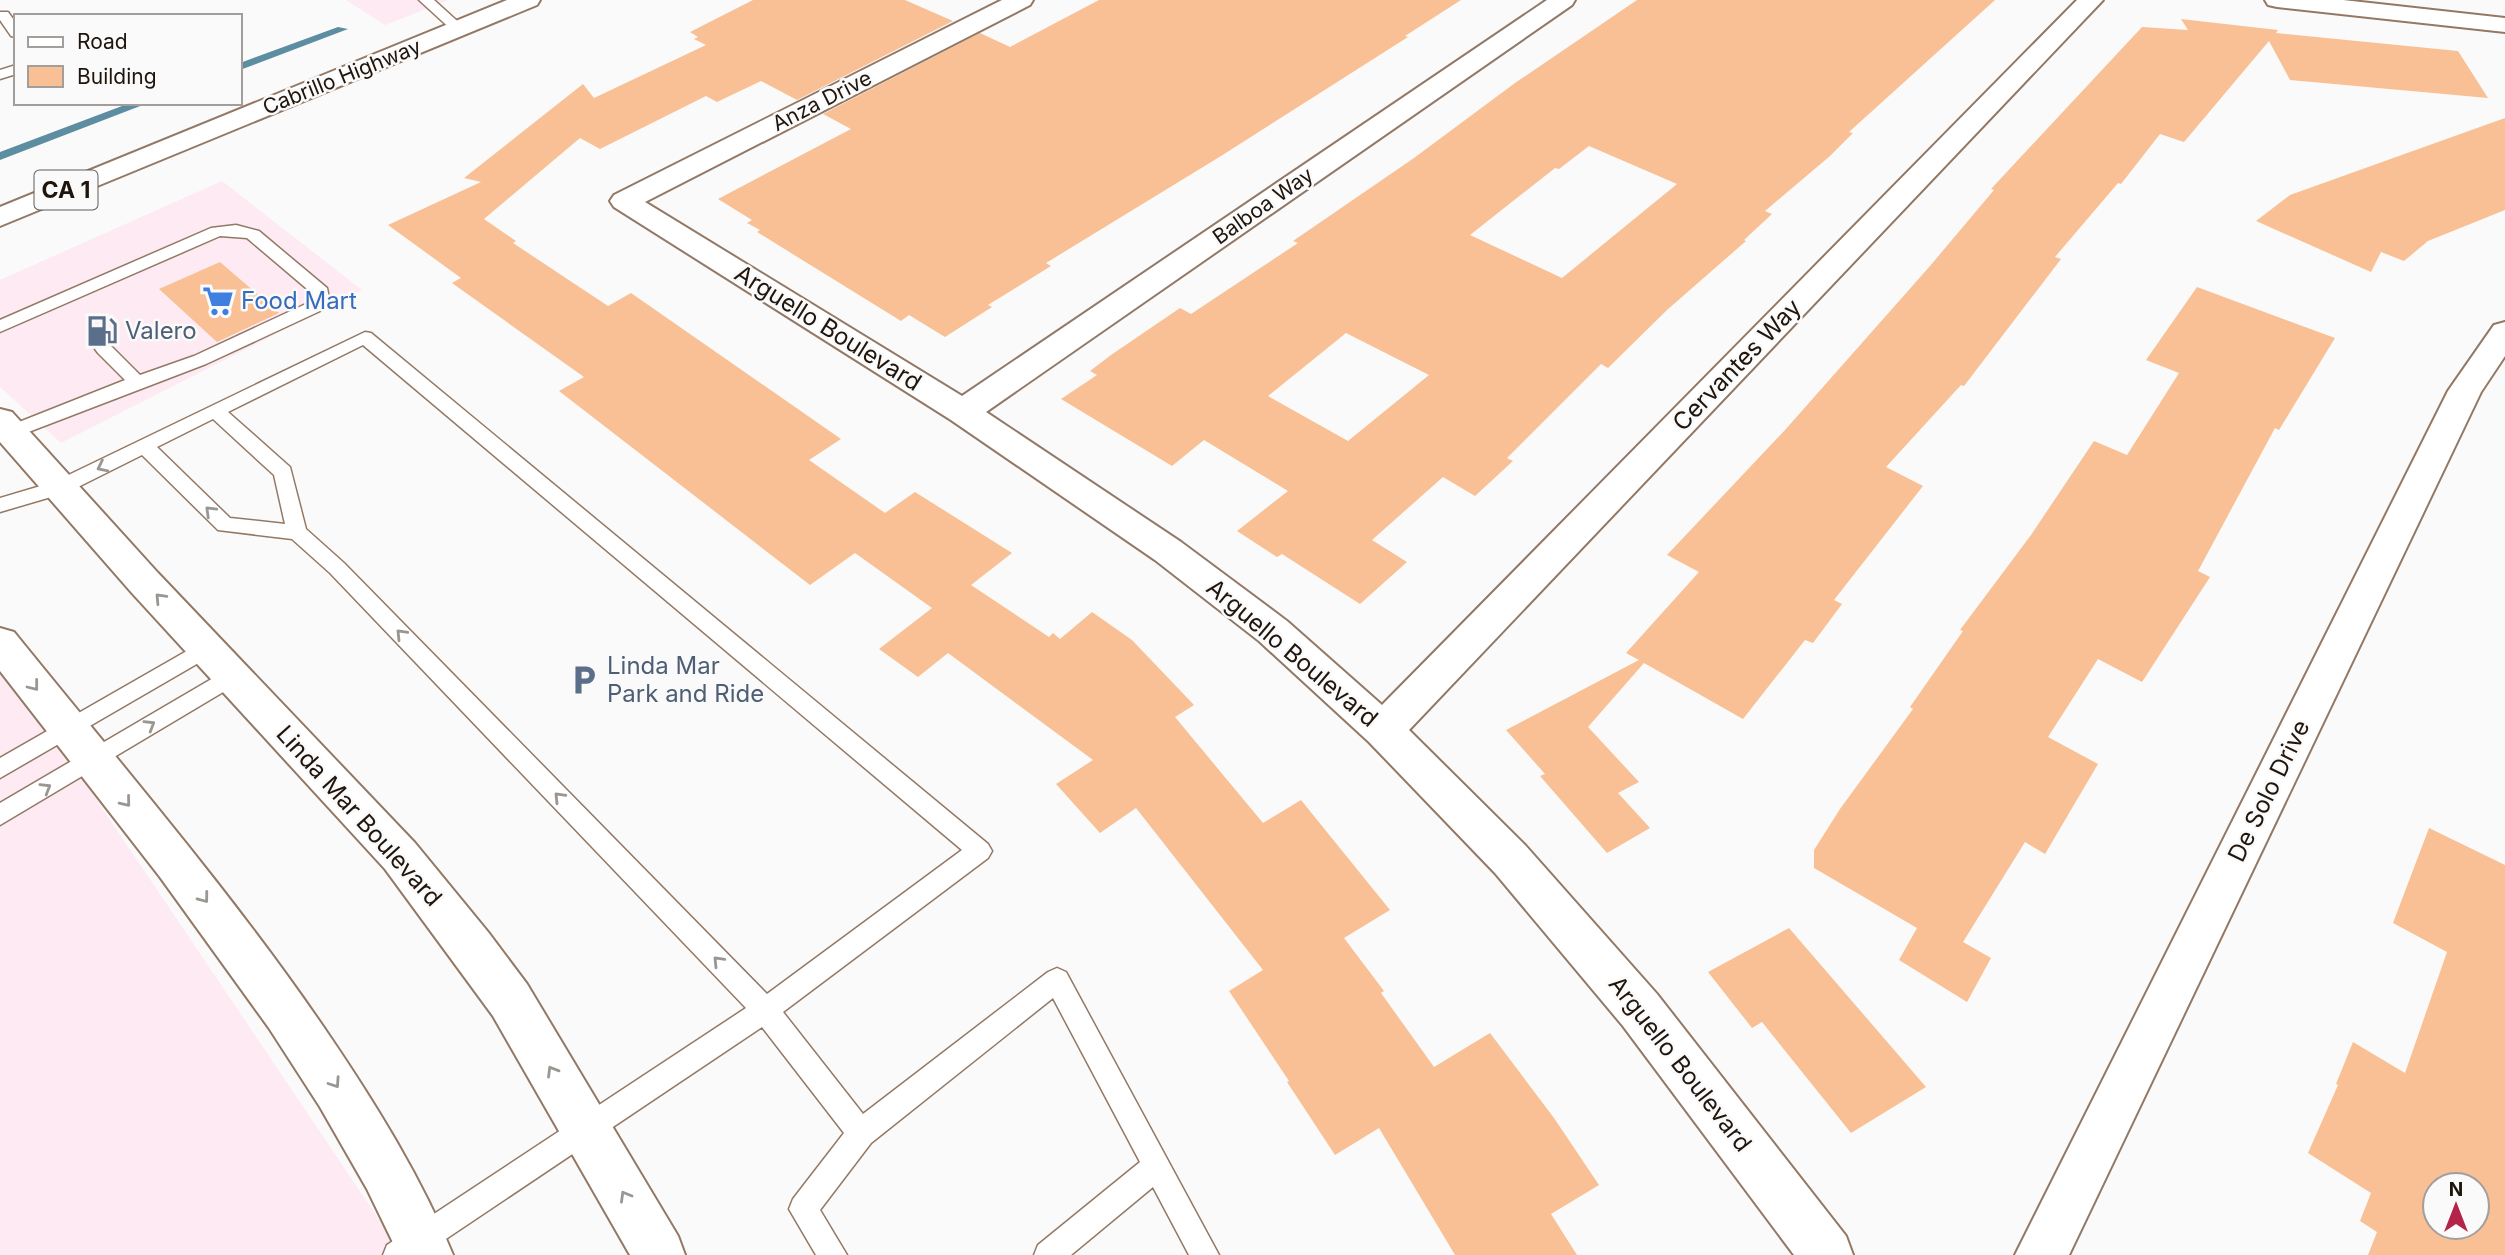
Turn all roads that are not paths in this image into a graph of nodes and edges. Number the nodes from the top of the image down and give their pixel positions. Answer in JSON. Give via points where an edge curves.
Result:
{"nodes":[{"id":1,"x":426,"y":0,"type":"edge"},
{"id":2,"x":528,"y":0,"type":"edge"},
{"id":3,"x":1021,"y":0,"type":"edge"},
{"id":4,"x":1563,"y":0,"type":"edge"},
{"id":5,"x":2091,"y":0,"type":"edge"},
{"id":6,"x":2277,"y":0,"type":"edge"},
{"id":7,"x":3,"y":15,"type":"dead end"},
{"id":8,"x":2505,"y":25,"type":"edge"},
{"id":9,"x":459,"y":29,"type":"junction"},
{"id":10,"x":14,"y":30,"type":"edge"},
{"id":11,"x":624,"y":201,"type":"joint"},
{"id":12,"x":0,"y":217,"type":"edge"},
{"id":13,"x":51,"y":304,"type":"junction"},
{"id":14,"x":69,"y":318,"type":"dead end"},
{"id":15,"x":0,"y":327,"type":"edge"},
{"id":16,"x":2505,"y":332,"type":"edge"},
{"id":17,"x":104,"y":349,"type":"dead end"},
{"id":18,"x":137,"y":382,"type":"junction"},
{"id":19,"x":215,"y":411,"type":"junction"},
{"id":20,"x":963,"y":412,"type":"junction"},
{"id":21,"x":6,"y":426,"type":"edge"},
{"id":22,"x":144,"y":446,"type":"junction"},
{"id":23,"x":61,"y":487,"type":"junction"},
{"id":24,"x":0,"y":505,"type":"edge"},
{"id":25,"x":297,"y":533,"type":"junction"},
{"id":26,"x":0,"y":643,"type":"edge"},
{"id":27,"x":219,"y":662,"type":"junction"},
{"id":28,"x":1383,"y":730,"type":"junction"},
{"id":29,"x":80,"y":745,"type":"junction"},
{"id":30,"x":0,"y":769,"type":"edge"},
{"id":31,"x":0,"y":815,"type":"edge"},
{"id":32,"x":765,"y":1010,"type":"junction"},
{"id":33,"x":587,"y":1129,"type":"junction"},
{"id":34,"x":861,"y":1133,"type":"junction"},
{"id":35,"x":1157,"y":1166,"type":"junction"},
{"id":36,"x":415,"y":1250,"type":"edge"},
{"id":37,"x":659,"y":1255,"type":"edge"},
{"id":38,"x":833,"y":1255,"type":"edge"},
{"id":39,"x":1048,"y":1255,"type":"edge"},
{"id":40,"x":1205,"y":1255,"type":"edge"},
{"id":41,"x":1827,"y":1255,"type":"edge"},
{"id":42,"x":2041,"y":1255,"type":"edge"}],
"edges":[{"from":1,"to":9,"type":"lane"},
{"from":2,"to":9,"type":"main road","name":"Cabrillo Highway","number":"CA 1"},
{"from":3,"to":11,"type":"main road","name":"Anza Drive"},
{"from":4,"to":20,"type":"main road","name":"Balboa Way"},
{"from":5,"to":28,"type":"main road","name":"Cervantes Way"},
{"from":6,"to":8,"type":"main road"},
{"from":7,"to":10,"type":"lane"},
{"from":9,"to":12,"type":"main road","name":"Cabrillo Highway","number":"CA 1"},
{"from":11,"to":20,"type":"main road","name":"Arguello Boulevard"},
{"from":13,"to":14,"type":"lane"},
{"from":13,"to":15,"type":"lane"},
{"from":13,"to":18,"type":"lane","via":[[217,231],[236,230],[253,234],[321,292],[314,307],[200,360]]},
{"from":16,"to":42,"type":"main road","name":"De Solo Drive","via":[[2465,391]]},
{"from":17,"to":18,"type":"lane"},
{"from":18,"to":21,"type":"lane"},
{"from":19,"to":22,"type":"lane"},
{"from":19,"to":25,"type":"lane","via":[[283,471]]},
{"from":19,"to":32,"type":"lane","via":[[365,337],[980,851]]},
{"from":20,"to":28,"type":"main road","name":"Arguello Boulevard","via":[[1168,551],[1273,631]]},
{"from":21,"to":23,"type":"main road","name":"Linda Mar Boulevard"},
{"from":22,"to":23,"type":"lane","one_way":true},
{"from":25,"to":22,"type":"lane","one_way":true,"via":[[225,525]]},
{"from":23,"to":24,"type":"lane"},
{"from":27,"to":23,"type":"main road","name":"Linda Mar Boulevard","one_way":true},
{"from":32,"to":25,"type":"lane","one_way":true,"via":[[337,568]]},
{"from":26,"to":29,"type":"main road","one_way":true},
{"from":29,"to":27,"type":"lane","one_way":true},
{"from":27,"to":29,"type":"lane"},
{"from":33,"to":27,"type":"main road","name":"Linda Mar Boulevard","one_way":true,"via":[[510,1000],[435,899]]},
{"from":28,"to":41,"type":"main road","name":"Arguello Boulevard","via":[[1510,859],[1640,1010]]},
{"from":29,"to":30,"type":"lane"},
{"from":31,"to":29,"type":"lane","one_way":true},
{"from":29,"to":36,"type":"main road","one_way":true,"via":[[194,885],[347,1102]]},
{"from":32,"to":33,"type":"lane"},
{"from":32,"to":34,"type":"lane"},
{"from":33,"to":36,"type":"lane"},
{"from":37,"to":33,"type":"main road","name":"Linda Mar Boulevard","one_way":true},
{"from":34,"to":35,"type":"lane","via":[[1057,980]]},
{"from":34,"to":38,"type":"lane","via":[[803,1209]]},
{"from":35,"to":39,"type":"lane"},
{"from":35,"to":40,"type":"lane"}]}
